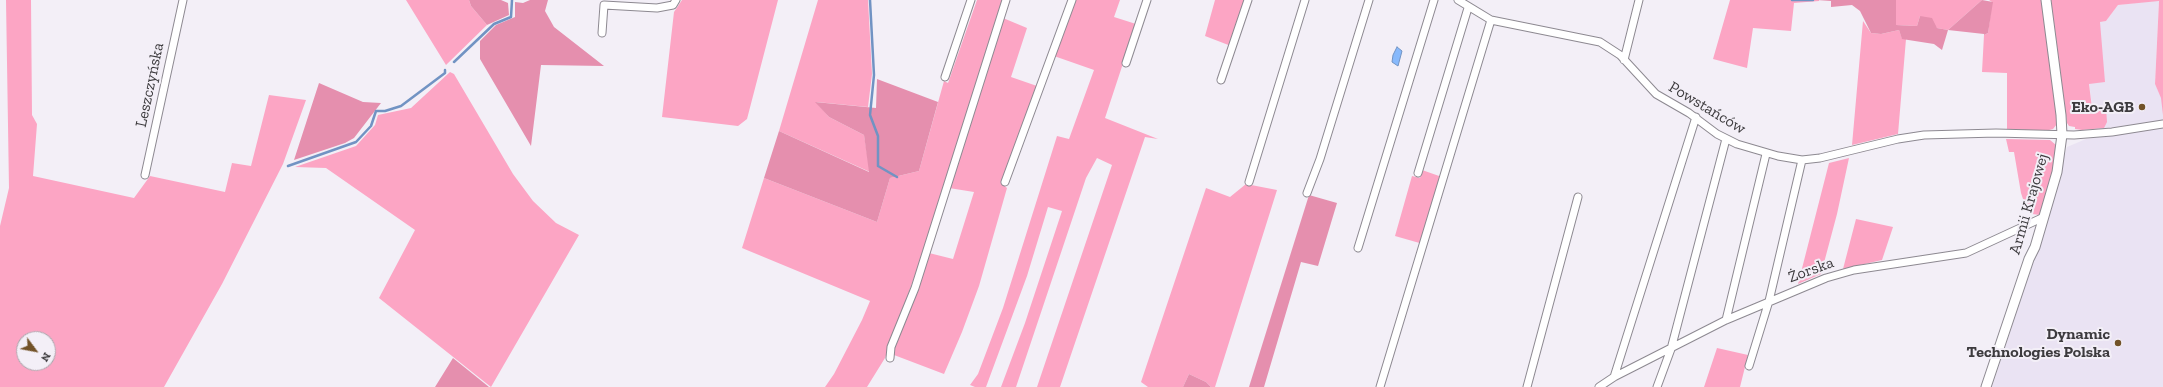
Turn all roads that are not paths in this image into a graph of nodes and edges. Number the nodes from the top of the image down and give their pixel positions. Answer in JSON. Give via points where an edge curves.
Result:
{"nodes":[{"id":1,"x":183,"y":0,"type":"edge"},
{"id":2,"x":676,"y":0,"type":"edge"},
{"id":3,"x":971,"y":0,"type":"edge"},
{"id":4,"x":1006,"y":0,"type":"edge"},
{"id":5,"x":1072,"y":0,"type":"edge"},
{"id":6,"x":1147,"y":0,"type":"edge"},
{"id":7,"x":1248,"y":0,"type":"edge"},
{"id":8,"x":1305,"y":0,"type":"edge"},
{"id":9,"x":1369,"y":0,"type":"edge"},
{"id":10,"x":1434,"y":0,"type":"edge"},
{"id":11,"x":1458,"y":0,"type":"edge"},
{"id":12,"x":1639,"y":0,"type":"edge"},
{"id":13,"x":2046,"y":0,"type":"edge"},
{"id":14,"x":1468,"y":8,"type":"junction"},
{"id":15,"x":1491,"y":20,"type":"junction"},
{"id":16,"x":602,"y":33,"type":"dead end"},
{"id":17,"x":1624,"y":60,"type":"junction"},
{"id":18,"x":1126,"y":63,"type":"dead end"},
{"id":19,"x":945,"y":77,"type":"dead end"},
{"id":20,"x":1221,"y":80,"type":"dead end"},
{"id":21,"x":1696,"y":117,"type":"junction"},
{"id":22,"x":2163,"y":124,"type":"edge"},
{"id":23,"x":2062,"y":135,"type":"junction"},
{"id":24,"x":1726,"y":139,"type":"junction"},
{"id":25,"x":1766,"y":154,"type":"junction"},
{"id":26,"x":1802,"y":160,"type":"junction"},
{"id":27,"x":1418,"y":173,"type":"dead end"},
{"id":28,"x":145,"y":175,"type":"dead end"},
{"id":29,"x":1005,"y":182,"type":"dead end"},
{"id":30,"x":1249,"y":182,"type":"dead end"},
{"id":31,"x":1307,"y":193,"type":"dead end"},
{"id":32,"x":1578,"y":197,"type":"dead end"},
{"id":33,"x":2044,"y":216,"type":"junction"},
{"id":34,"x":1358,"y":248,"type":"dead end"},
{"id":35,"x":1769,"y":301,"type":"junction"},
{"id":36,"x":1726,"y":320,"type":"junction"},
{"id":37,"x":1671,"y":349,"type":"junction"},
{"id":38,"x":890,"y":358,"type":"dead end"},
{"id":39,"x":1750,"y":366,"type":"dead end"},
{"id":40,"x":1614,"y":377,"type":"junction"},
{"id":41,"x":1380,"y":387,"type":"edge"},
{"id":42,"x":1527,"y":387,"type":"edge"},
{"id":43,"x":1599,"y":387,"type":"edge"},
{"id":44,"x":1657,"y":387,"type":"edge"},
{"id":45,"x":1986,"y":387,"type":"edge"}],
"edges":[{"from":1,"to":28,"type":"street","name":"Leszczyńska"},
{"from":2,"to":16,"type":"street","via":[[673,4],[658,8],[604,6]]},
{"from":3,"to":19,"type":"street"},
{"from":4,"to":38,"type":"street","via":[[915,288],[891,347]]},
{"from":5,"to":29,"type":"street"},
{"from":6,"to":18,"type":"street"},
{"from":7,"to":20,"type":"street"},
{"from":8,"to":30,"type":"street"},
{"from":9,"to":31,"type":"street"},
{"from":10,"to":34,"type":"street"},
{"from":11,"to":14,"type":"street","name":"Powstańców"},
{"from":12,"to":17,"type":"street"},
{"from":13,"to":23,"type":"street","name":"Armii Krajowej"},
{"from":14,"to":15,"type":"street","name":"Powstańców"},
{"from":14,"to":27,"type":"street"},
{"from":15,"to":17,"type":"street","name":"Powstańców","via":[[1591,39],[1607,46]]},
{"from":15,"to":41,"type":"street"},
{"from":17,"to":21,"type":"street","name":"Powstańców","via":[[1656,94]]},
{"from":21,"to":24,"type":"street","name":"Powstańców"},
{"from":21,"to":40,"type":"street"},
{"from":22,"to":23,"type":"street","name":"Powstańców","via":[[2112,132]]},
{"from":23,"to":26,"type":"street","name":"Powstańców","via":[[1924,135]]},
{"from":23,"to":33,"type":"street","name":"Armii Krajowej","via":[[2057,172]]},
{"from":24,"to":25,"type":"street","name":"Powstańców"},
{"from":24,"to":37,"type":"street"},
{"from":25,"to":26,"type":"street","name":"Powstańców"},
{"from":25,"to":36,"type":"street"},
{"from":26,"to":35,"type":"street"},
{"from":32,"to":42,"type":"street"},
{"from":33,"to":35,"type":"street","name":"Żorska","via":[[1966,253],[1854,270],[1826,278]]},
{"from":33,"to":45,"type":"street","name":"Armii Krajowej"},
{"from":35,"to":36,"type":"street","name":"Żorska"},
{"from":35,"to":39,"type":"street"},
{"from":36,"to":37,"type":"street","name":"Żorska"},
{"from":37,"to":40,"type":"street","name":"Żorska"},
{"from":37,"to":44,"type":"street"},
{"from":40,"to":43,"type":"street","name":"Żorska"}]}
